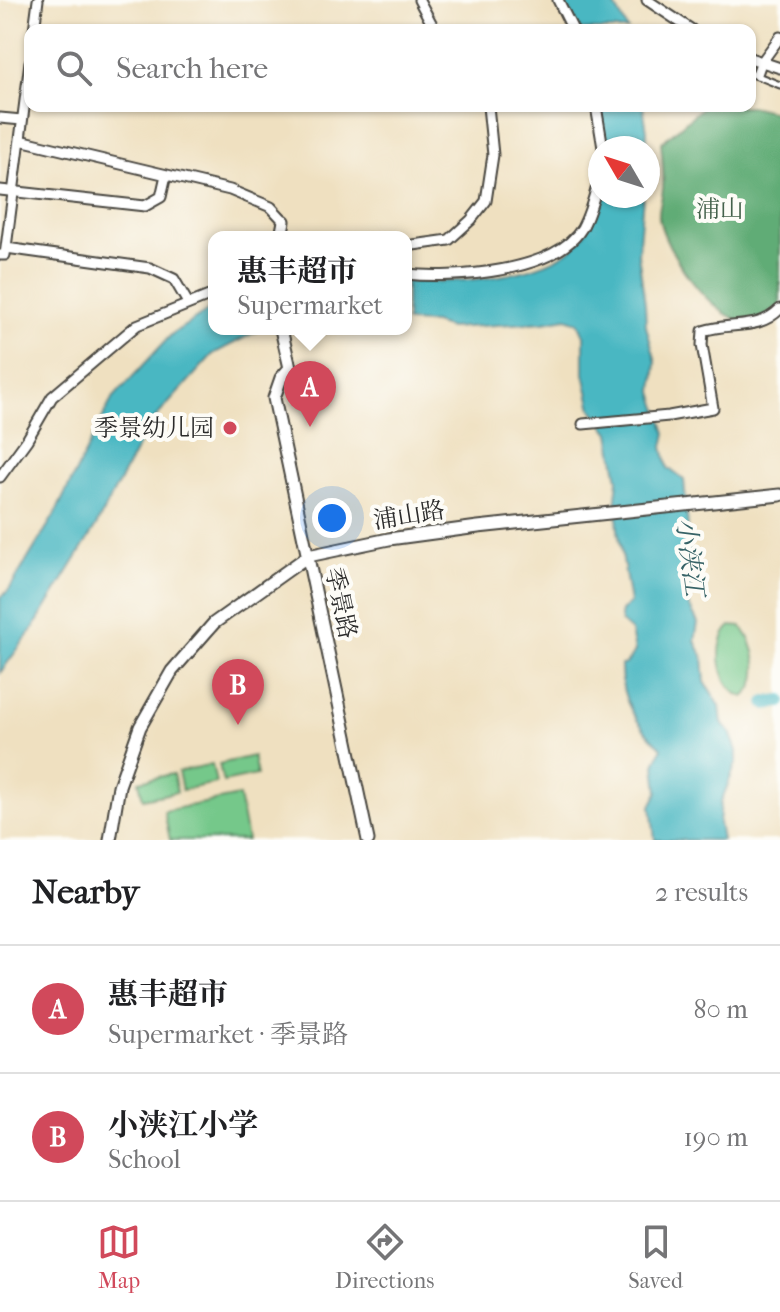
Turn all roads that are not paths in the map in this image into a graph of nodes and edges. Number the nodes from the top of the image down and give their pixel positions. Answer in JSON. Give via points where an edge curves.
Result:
{"nodes":[{"id":1,"x":38,"y":0,"type":"edge"},
{"id":2,"x":419,"y":0,"type":"edge"},
{"id":3,"x":558,"y":0,"type":"edge"},
{"id":4,"x":647,"y":0,"type":"edge"},
{"id":5,"x":35,"y":24,"type":"edge"},
{"id":6,"x":432,"y":24,"type":"edge"},
{"id":7,"x":570,"y":24,"type":"edge"},
{"id":8,"x":683,"y":24,"type":"edge"},
{"id":9,"x":780,"y":37,"type":"edge"},
{"id":10,"x":756,"y":61,"type":"edge"},
{"id":11,"x":761,"y":63,"type":"junction"},
{"id":12,"x":780,"y":68,"type":"edge"},
{"id":13,"x":756,"y":71,"type":"edge"},
{"id":14,"x":756,"y":75,"type":"edge"},
{"id":15,"x":780,"y":85,"type":"edge"},
{"id":16,"x":24,"y":106,"type":"edge"},
{"id":17,"x":489,"y":112,"type":"edge"},
{"id":18,"x":597,"y":112,"type":"edge"},
{"id":19,"x":0,"y":118,"type":"edge"},
{"id":20,"x":22,"y":120,"type":"junction"},
{"id":21,"x":601,"y":136,"type":"edge"},
{"id":22,"x":20,"y":140,"type":"junction"},
{"id":23,"x":166,"y":175,"type":"junction"},
{"id":24,"x":0,"y":190,"type":"edge"},
{"id":25,"x":13,"y":192,"type":"junction"},
{"id":26,"x":590,"y":208,"type":"edge"},
{"id":27,"x":284,"y":221,"type":"joint"},
{"id":28,"x":282,"y":231,"type":"edge"},
{"id":29,"x":412,"y":245,"type":"edge"},
{"id":30,"x":3,"y":251,"type":"edge"},
{"id":31,"x":412,"y":274,"type":"edge"},
{"id":32,"x":208,"y":296,"type":"edge"},
{"id":33,"x":188,"y":303,"type":"junction"},
{"id":34,"x":780,"y":309,"type":"edge"},
{"id":35,"x":282,"y":335,"type":"edge"},
{"id":36,"x":583,"y":424,"type":"dead end"},
{"id":37,"x":0,"y":477,"type":"edge"},
{"id":38,"x":780,"y":495,"type":"edge"},
{"id":39,"x":308,"y":556,"type":"junction"},
{"id":40,"x":110,"y":840,"type":"edge"},
{"id":41,"x":368,"y":840,"type":"edge"}],
"edges":[{"from":1,"to":5,"type":"street"},
{"from":2,"to":6,"type":"street"},
{"from":3,"to":7,"type":"street"},
{"from":4,"to":8,"type":"street"},
{"from":9,"to":11,"type":"street"},
{"from":10,"to":11,"type":"street"},
{"from":11,"to":12,"type":"street"},
{"from":11,"to":13,"type":"street"},
{"from":14,"to":15,"type":"lane"},
{"from":16,"to":20,"type":"street"},
{"from":17,"to":29,"type":"street","via":[[493,155],[486,201],[449,240]]},
{"from":18,"to":21,"type":"street"},
{"from":19,"to":20,"type":"street"},
{"from":20,"to":22,"type":"street"},
{"from":22,"to":23,"type":"street"},
{"from":22,"to":25,"type":"street"},
{"from":23,"to":25,"type":"street","via":[[161,197],[145,206]]},
{"from":23,"to":27,"type":"street","via":[[230,190],[271,207]]},
{"from":24,"to":25,"type":"street"},
{"from":25,"to":30,"type":"street"},
{"from":26,"to":31,"type":"street","via":[[581,230],[549,255],[525,265]]},
{"from":27,"to":28,"type":"street"},
{"from":30,"to":33,"type":"street","via":[[150,268],[174,279]]},
{"from":32,"to":33,"type":"street"},
{"from":33,"to":37,"type":"street","via":[[137,325],[52,397]]},
{"from":34,"to":36,"type":"street","via":[[768,321],[703,331],[713,408]]},
{"from":35,"to":39,"type":"street","name":"季景路","via":[[290,368],[274,398]]},
{"from":38,"to":39,"type":"street","name":"浦山路","via":[[389,539]]},
{"from":39,"to":40,"type":"street","name":"浦山路","via":[[214,623],[172,671],[140,727],[119,786]]},
{"from":39,"to":41,"type":"street","name":"季景路"}]}
